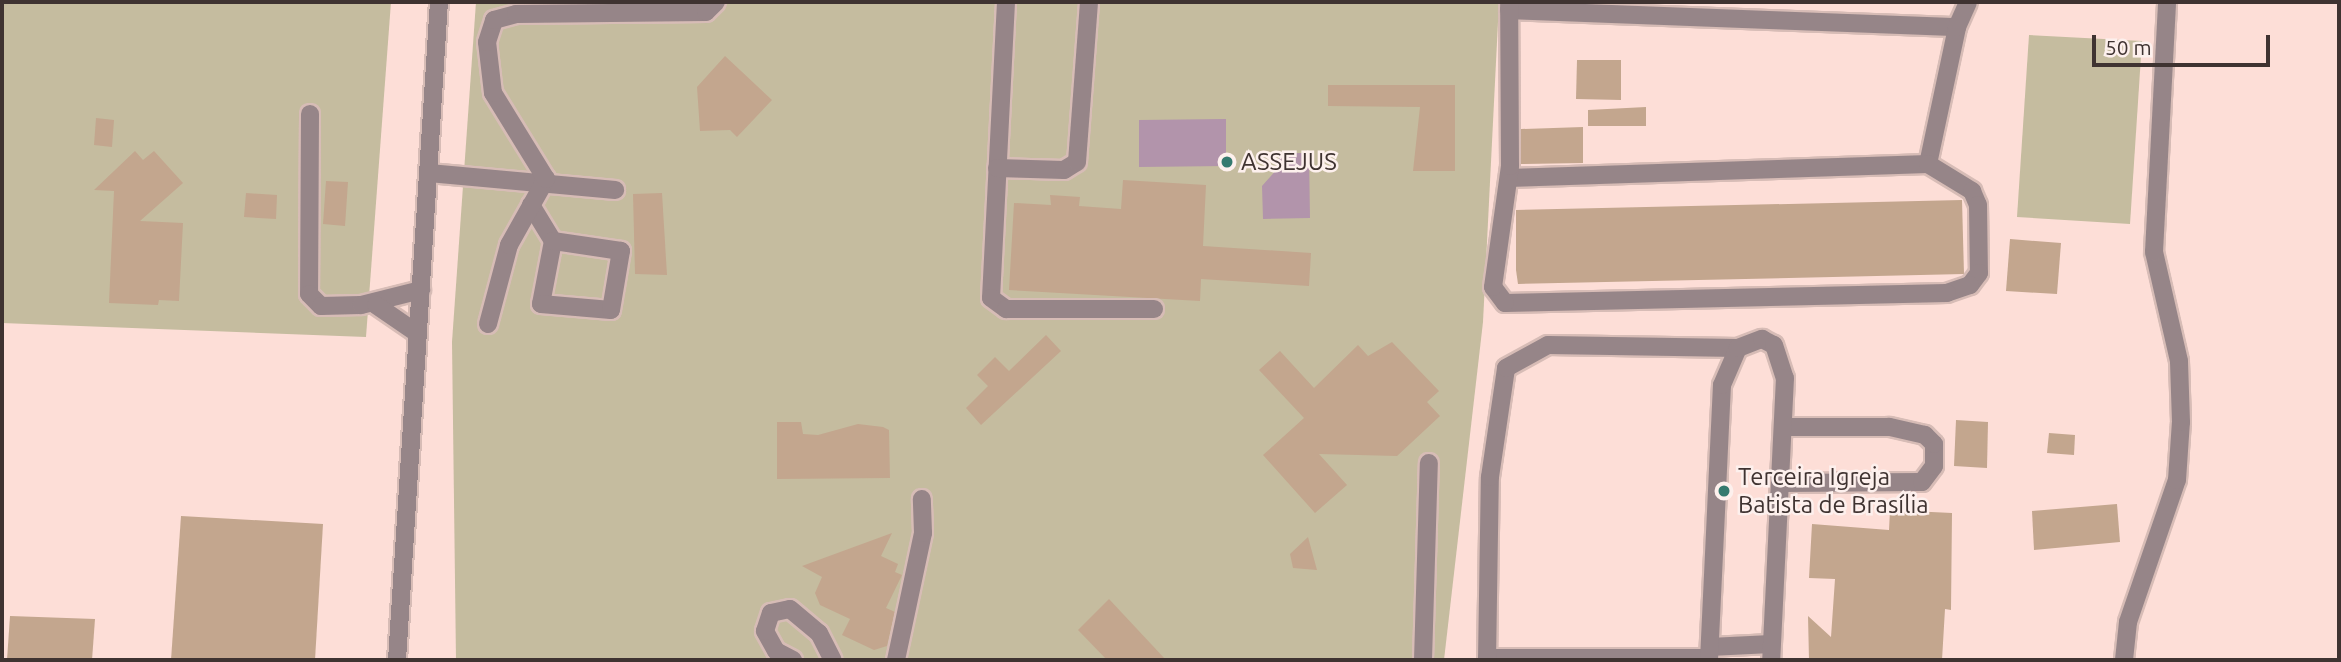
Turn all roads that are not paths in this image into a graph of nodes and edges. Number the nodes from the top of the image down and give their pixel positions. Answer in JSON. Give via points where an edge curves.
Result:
{"nodes":[{"id":1,"x":439,"y":2,"type":"edge"},
{"id":2,"x":716,"y":2,"type":"edge"},
{"id":3,"x":1006,"y":2,"type":"edge"},
{"id":4,"x":1089,"y":2,"type":"edge"},
{"id":5,"x":1968,"y":2,"type":"edge"},
{"id":6,"x":2167,"y":2,"type":"edge"},
{"id":7,"x":1509,"y":6,"type":"edge"},
{"id":8,"x":1957,"y":27,"type":"junction"},
{"id":9,"x":310,"y":114,"type":"dead end"},
{"id":10,"x":1928,"y":163,"type":"junction"},
{"id":11,"x":998,"y":167,"type":"junction"},
{"id":12,"x":429,"y":173,"type":"junction"},
{"id":13,"x":1509,"y":178,"type":"junction"},
{"id":14,"x":546,"y":179,"type":"junction"},
{"id":15,"x":615,"y":190,"type":"dead end"},
{"id":16,"x":531,"y":205,"type":"junction"},
{"id":17,"x":553,"y":242,"type":"junction"},
{"id":18,"x":421,"y":290,"type":"junction"},
{"id":19,"x":376,"y":304,"type":"junction"},
{"id":20,"x":1154,"y":309,"type":"dead end"},
{"id":21,"x":488,"y":324,"type":"dead end"},
{"id":22,"x":418,"y":334,"type":"junction"},
{"id":23,"x":1738,"y":348,"type":"junction"},
{"id":24,"x":1785,"y":427,"type":"junction"},
{"id":25,"x":1430,"y":463,"type":"dead end"},
{"id":26,"x":1782,"y":483,"type":"junction"},
{"id":27,"x":922,"y":499,"type":"dead end"},
{"id":28,"x":1771,"y":652,"type":"edge"},
{"id":29,"x":1709,"y":655,"type":"edge"},
{"id":30,"x":1488,"y":659,"type":"edge"},
{"id":31,"x":397,"y":660,"type":"edge"},
{"id":32,"x":793,"y":660,"type":"edge"},
{"id":33,"x":833,"y":660,"type":"edge"},
{"id":34,"x":896,"y":660,"type":"edge"},
{"id":35,"x":1423,"y":660,"type":"edge"},
{"id":36,"x":2124,"y":660,"type":"edge"}],
"edges":[{"from":1,"to":12,"type":"street"},
{"from":2,"to":14,"type":"street","via":[[706,12],[494,20],[487,42],[493,93]]},
{"from":3,"to":11,"type":"street"},
{"from":4,"to":11,"type":"street","via":[[1077,162],[1064,170]]},
{"from":5,"to":8,"type":"street"},
{"from":6,"to":36,"type":"street","via":[[2154,253],[2179,361],[2181,422],[2177,480],[2128,622]]},
{"from":7,"to":8,"type":"street"},
{"from":7,"to":13,"type":"street"},
{"from":8,"to":10,"type":"street"},
{"from":9,"to":19,"type":"street","via":[[309,294],[321,306]]},
{"from":10,"to":13,"type":"street"},
{"from":10,"to":13,"type":"street","via":[[1972,191],[1978,205],[1979,273],[1958,291],[1505,303],[1493,287]]},
{"from":11,"to":20,"type":"street","via":[[991,298],[997,305]]},
{"from":12,"to":14,"type":"street"},
{"from":12,"to":18,"type":"street"},
{"from":14,"to":15,"type":"street"},
{"from":14,"to":16,"type":"street"},
{"from":16,"to":17,"type":"street"},
{"from":16,"to":21,"type":"street","via":[[509,245]]},
{"from":17,"to":17,"type":"street","via":[[541,304],[611,310],[621,251]]},
{"from":18,"to":19,"type":"street"},
{"from":18,"to":22,"type":"street"},
{"from":19,"to":22,"type":"street"},
{"from":22,"to":31,"type":"street"},
{"from":23,"to":24,"type":"street","via":[[1762,339],[1774,345],[1785,378]]},
{"from":23,"to":29,"type":"street","via":[[1722,385]]},
{"from":23,"to":30,"type":"street","via":[[1548,345],[1506,368],[1489,477]]},
{"from":24,"to":26,"type":"street"},
{"from":24,"to":26,"type":"street","via":[[1889,427],[1925,435],[1934,444],[1934,466],[1922,482]]},
{"from":25,"to":35,"type":"street"},
{"from":26,"to":28,"type":"street"},
{"from":27,"to":34,"type":"street","via":[[923,533]]},
{"from":28,"to":29,"type":"street"},
{"from":29,"to":30,"type":"street"},
{"from":32,"to":33,"type":"street","via":[[776,650],[765,631],[771,613],[790,609],[819,633]]}]}
